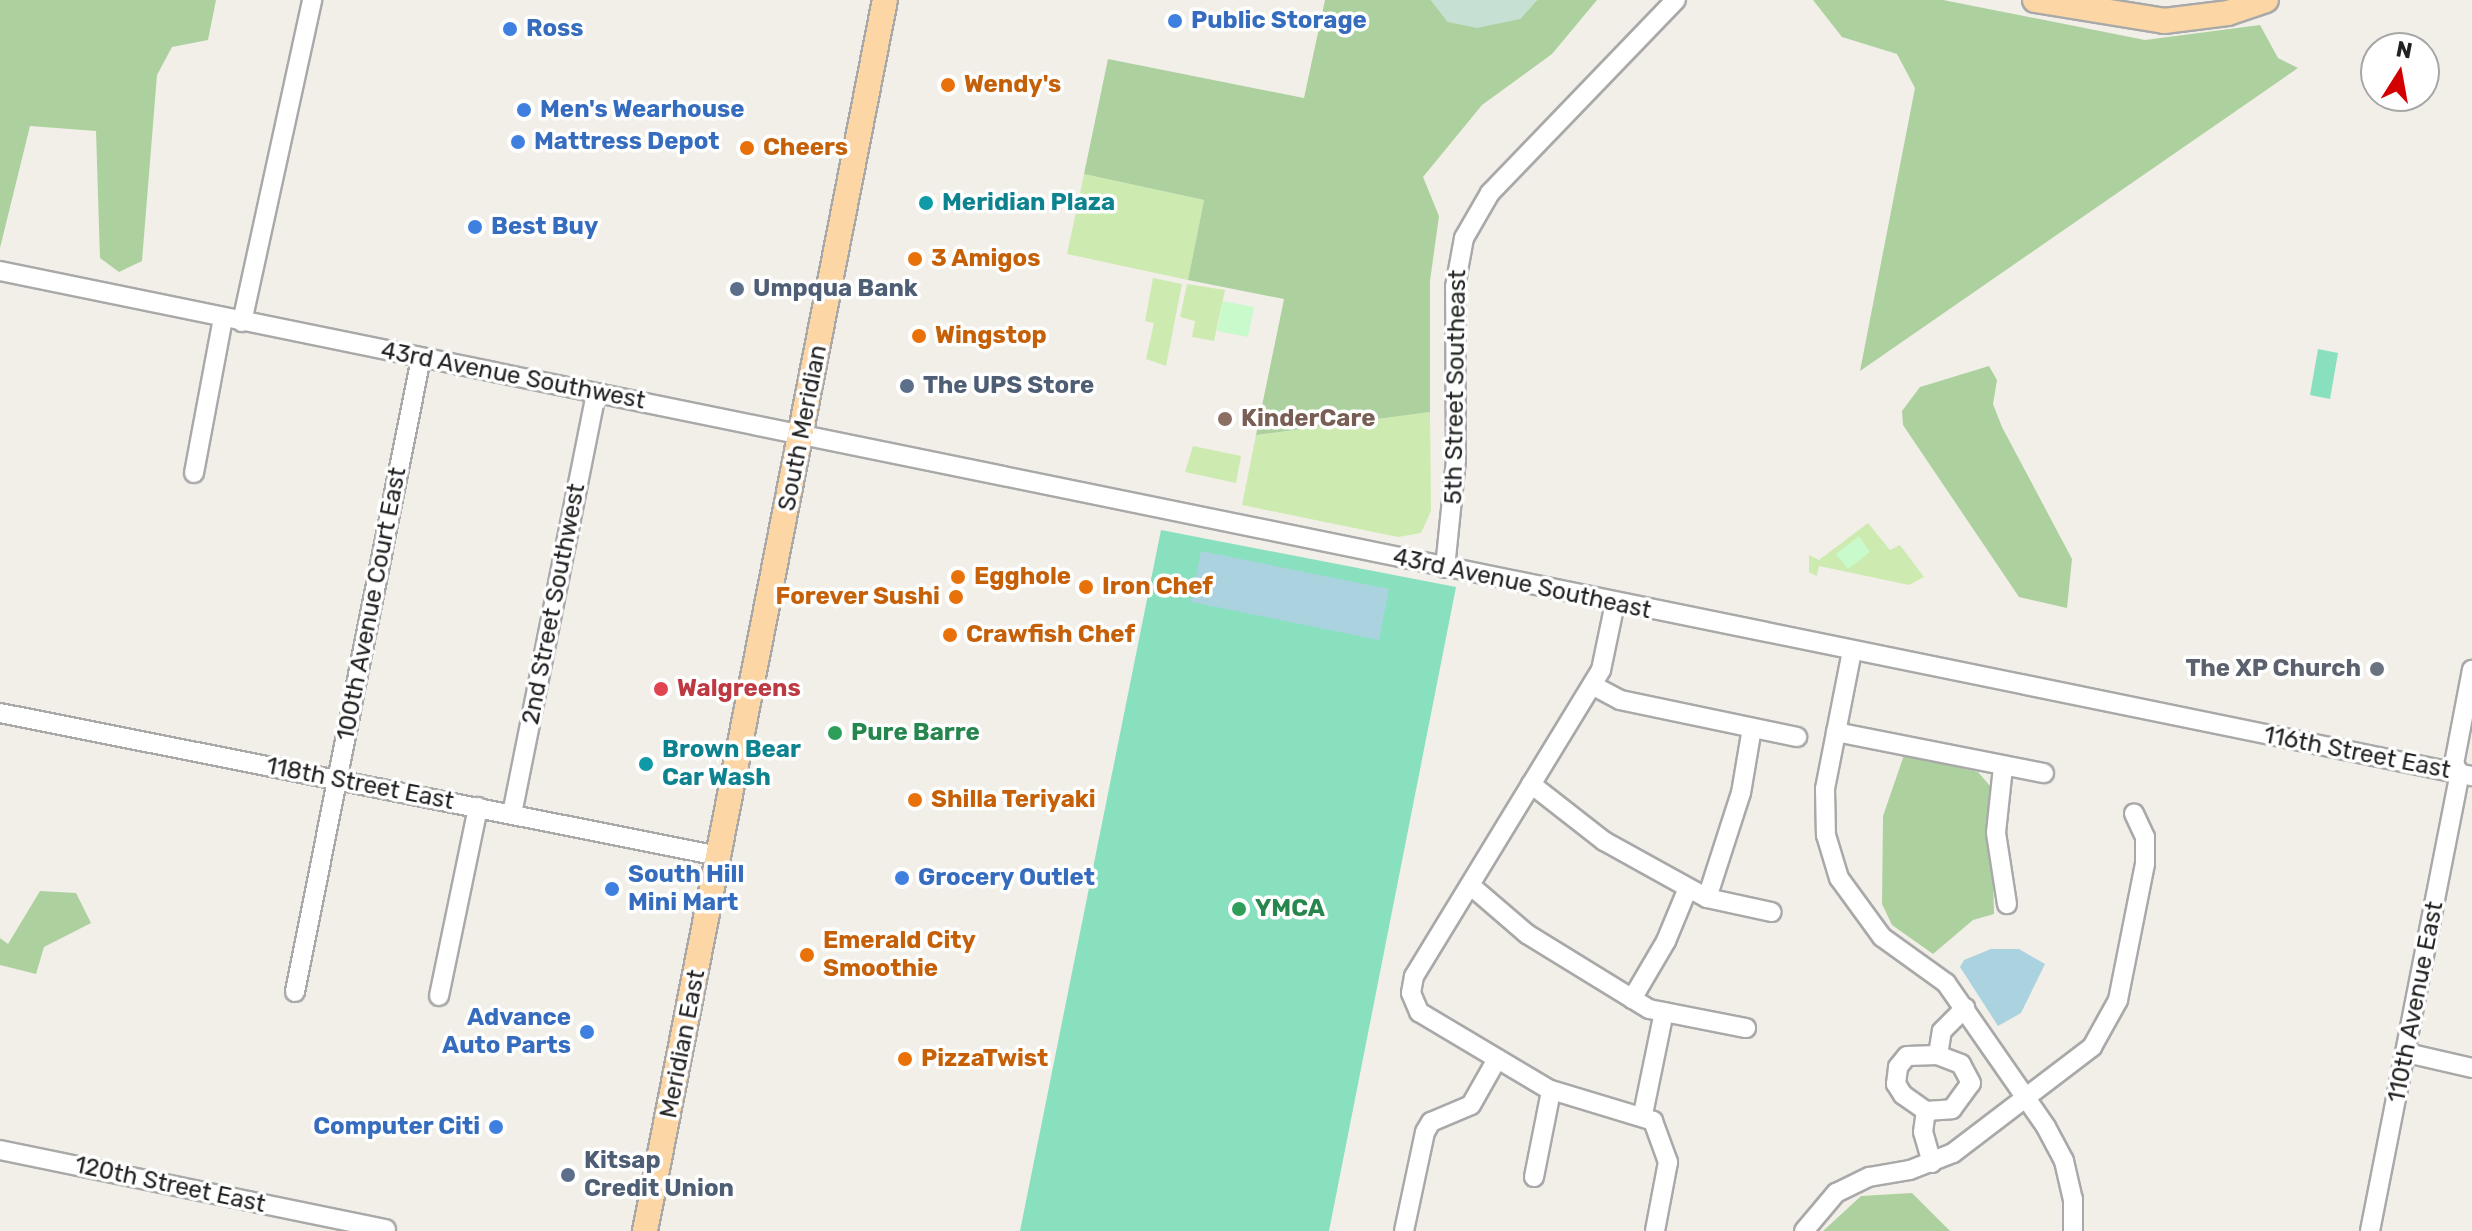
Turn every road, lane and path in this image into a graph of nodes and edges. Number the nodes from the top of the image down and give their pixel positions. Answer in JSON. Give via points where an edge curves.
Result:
{"nodes":[{"id":1,"x":312,"y":0,"type":"edge"},
{"id":2,"x":885,"y":0,"type":"edge"},
{"id":3,"x":1676,"y":0,"type":"edge"},
{"id":4,"x":2035,"y":0,"type":"edge"},
{"id":5,"x":2266,"y":0,"type":"edge"},
{"id":6,"x":0,"y":271,"type":"edge"},
{"id":7,"x":233,"y":320,"type":"junction"},
{"id":8,"x":421,"y":358,"type":"junction"},
{"id":9,"x":596,"y":393,"type":"junction"},
{"id":10,"x":802,"y":434,"type":"junction"},
{"id":11,"x":194,"y":473,"type":"dead end"},
{"id":12,"x":1445,"y":568,"type":"junction"},
{"id":13,"x":1615,"y":603,"type":"junction"},
{"id":14,"x":1852,"y":651,"type":"junction"},
{"id":15,"x":2472,"y":670,"type":"edge"},
{"id":16,"x":1592,"y":685,"type":"junction"},
{"id":17,"x":0,"y":713,"type":"edge"},
{"id":18,"x":1752,"y":728,"type":"junction"},
{"id":19,"x":2242,"y":730,"type":"joint"},
{"id":20,"x":1836,"y":732,"type":"junction"},
{"id":21,"x":1797,"y":737,"type":"dead end"},
{"id":22,"x":2003,"y":767,"type":"junction"},
{"id":23,"x":2044,"y":773,"type":"dead end"},
{"id":24,"x":2466,"y":775,"type":"edge"},
{"id":25,"x":337,"y":779,"type":"junction"},
{"id":26,"x":1531,"y":784,"type":"junction"},
{"id":27,"x":478,"y":807,"type":"junction"},
{"id":28,"x":2134,"y":813,"type":"dead end"},
{"id":29,"x":512,"y":814,"type":"junction"},
{"id":30,"x":719,"y":856,"type":"junction"},
{"id":31,"x":1470,"y":885,"type":"junction"},
{"id":32,"x":1688,"y":888,"type":"junction"},
{"id":33,"x":1707,"y":898,"type":"junction"},
{"id":34,"x":2007,"y":904,"type":"dead end"},
{"id":35,"x":1771,"y":912,"type":"dead end"},
{"id":36,"x":295,"y":992,"type":"dead end"},
{"id":37,"x":439,"y":996,"type":"dead end"},
{"id":38,"x":1632,"y":999,"type":"junction"},
{"id":39,"x":1965,"y":1008,"type":"junction"},
{"id":40,"x":1664,"y":1012,"type":"junction"},
{"id":41,"x":1746,"y":1028,"type":"dead end"},
{"id":42,"x":2407,"y":1053,"type":"junction"},
{"id":43,"x":1938,"y":1055,"type":"junction"},
{"id":44,"x":1497,"y":1059,"type":"junction"},
{"id":45,"x":2472,"y":1068,"type":"edge"},
{"id":46,"x":1551,"y":1091,"type":"junction"},
{"id":47,"x":2028,"y":1100,"type":"junction"},
{"id":48,"x":1926,"y":1111,"type":"junction"},
{"id":49,"x":1643,"y":1114,"type":"junction"},
{"id":50,"x":0,"y":1150,"type":"edge"},
{"id":51,"x":1932,"y":1163,"type":"junction"},
{"id":52,"x":1534,"y":1177,"type":"dead end"},
{"id":53,"x":386,"y":1229,"type":"dead end"},
{"id":54,"x":645,"y":1231,"type":"edge"},
{"id":55,"x":1404,"y":1231,"type":"edge"},
{"id":56,"x":1655,"y":1231,"type":"edge"},
{"id":57,"x":1804,"y":1231,"type":"edge"},
{"id":58,"x":2073,"y":1231,"type":"edge"},
{"id":59,"x":2370,"y":1231,"type":"edge"}],
"edges":[{"from":1,"to":7,"type":"street"},
{"from":2,"to":10,"type":"main road","name":"South Meridian"},
{"from":3,"to":12,"type":"street","name":"5th Street Southeast","via":[[1490,193],[1464,238],[1455,287],[1456,460]]},
{"from":4,"to":5,"type":"main road","via":[[2164,21],[2228,13]]},
{"from":6,"to":7,"type":"street"},
{"from":7,"to":8,"type":"street","name":"43rd Avenue Southwest"},
{"from":7,"to":11,"type":"street"},
{"from":8,"to":9,"type":"street","name":"43rd Avenue Southwest"},
{"from":8,"to":25,"type":"street","name":"100th Avenue Court East"},
{"from":9,"to":10,"type":"street","name":"43rd Avenue Southwest"},
{"from":9,"to":29,"type":"street","name":"2nd Street Southwest"},
{"from":10,"to":12,"type":"street","name":"43rd Avenue Southeast"},
{"from":10,"to":30,"type":"main road","name":"South Meridian"},
{"from":12,"to":13,"type":"street","name":"43rd Avenue Southeast"},
{"from":13,"to":14,"type":"street","name":"43rd Avenue Southeast"},
{"from":13,"to":16,"type":"street","via":[[1601,670]]},
{"from":14,"to":19,"type":"street","name":"43rd Avenue Southeast"},
{"from":14,"to":20,"type":"street"},
{"from":15,"to":24,"type":"street","name":"110th Avenue East","via":[[2454,764]]},
{"from":16,"to":18,"type":"street","via":[[1620,700]]},
{"from":16,"to":26,"type":"street"},
{"from":17,"to":25,"type":"street","name":"118th Street East"},
{"from":18,"to":21,"type":"street"},
{"from":18,"to":33,"type":"street","via":[[1741,793]]},
{"from":19,"to":24,"type":"street","name":"116th Street East"},
{"from":20,"to":22,"type":"street"},
{"from":20,"to":39,"type":"street","via":[[1824,812],[1839,878],[1874,929],[1946,983]]},
{"from":22,"to":23,"type":"street"},
{"from":22,"to":34,"type":"street","via":[[1996,833]]},
{"from":24,"to":42,"type":"street","name":"110th Avenue East"},
{"from":25,"to":27,"type":"street","name":"118th Street East"},
{"from":25,"to":36,"type":"street","name":"100th Avenue Court East"},
{"from":26,"to":31,"type":"street"},
{"from":26,"to":32,"type":"street","via":[[1604,841]]},
{"from":27,"to":29,"type":"street","name":"118th Street East"},
{"from":27,"to":37,"type":"street"},
{"from":28,"to":47,"type":"street","via":[[2147,851],[2118,1000],[2092,1047]]},
{"from":29,"to":30,"type":"street","name":"118th Street East"},
{"from":30,"to":54,"type":"main road","name":"Meridian East"},
{"from":31,"to":38,"type":"street","via":[[1527,934]]},
{"from":31,"to":44,"type":"street","via":[[1414,976],[1411,993],[1419,1012]]},
{"from":32,"to":33,"type":"street"},
{"from":32,"to":38,"type":"street","via":[[1666,941]]},
{"from":33,"to":35,"type":"street"},
{"from":38,"to":40,"type":"street"},
{"from":39,"to":43,"type":"street","via":[[1942,1031]]},
{"from":39,"to":47,"type":"street"},
{"from":40,"to":41,"type":"street"},
{"from":40,"to":49,"type":"street"},
{"from":42,"to":45,"type":"street"},
{"from":42,"to":59,"type":"street","name":"110th Avenue East"},
{"from":43,"to":48,"type":"street","via":[[1907,1056],[1898,1067],[1896,1084]]},
{"from":43,"to":48,"type":"street","via":[[1961,1064],[1971,1083],[1952,1109]]},
{"from":44,"to":46,"type":"street"},
{"from":44,"to":55,"type":"street","via":[[1471,1105],[1431,1122],[1425,1132]]},
{"from":46,"to":49,"type":"street"},
{"from":46,"to":52,"type":"street"},
{"from":47,"to":51,"type":"street"},
{"from":47,"to":58,"type":"street","via":[[2064,1161],[2073,1199]]},
{"from":48,"to":51,"type":"street","via":[[1923,1132]]},
{"from":49,"to":56,"type":"street","via":[[1660,1130],[1667,1153]]},
{"from":50,"to":53,"type":"street","name":"120th Street East"},
{"from":51,"to":57,"type":"street","via":[[1853,1183],[1821,1206]]}]}
